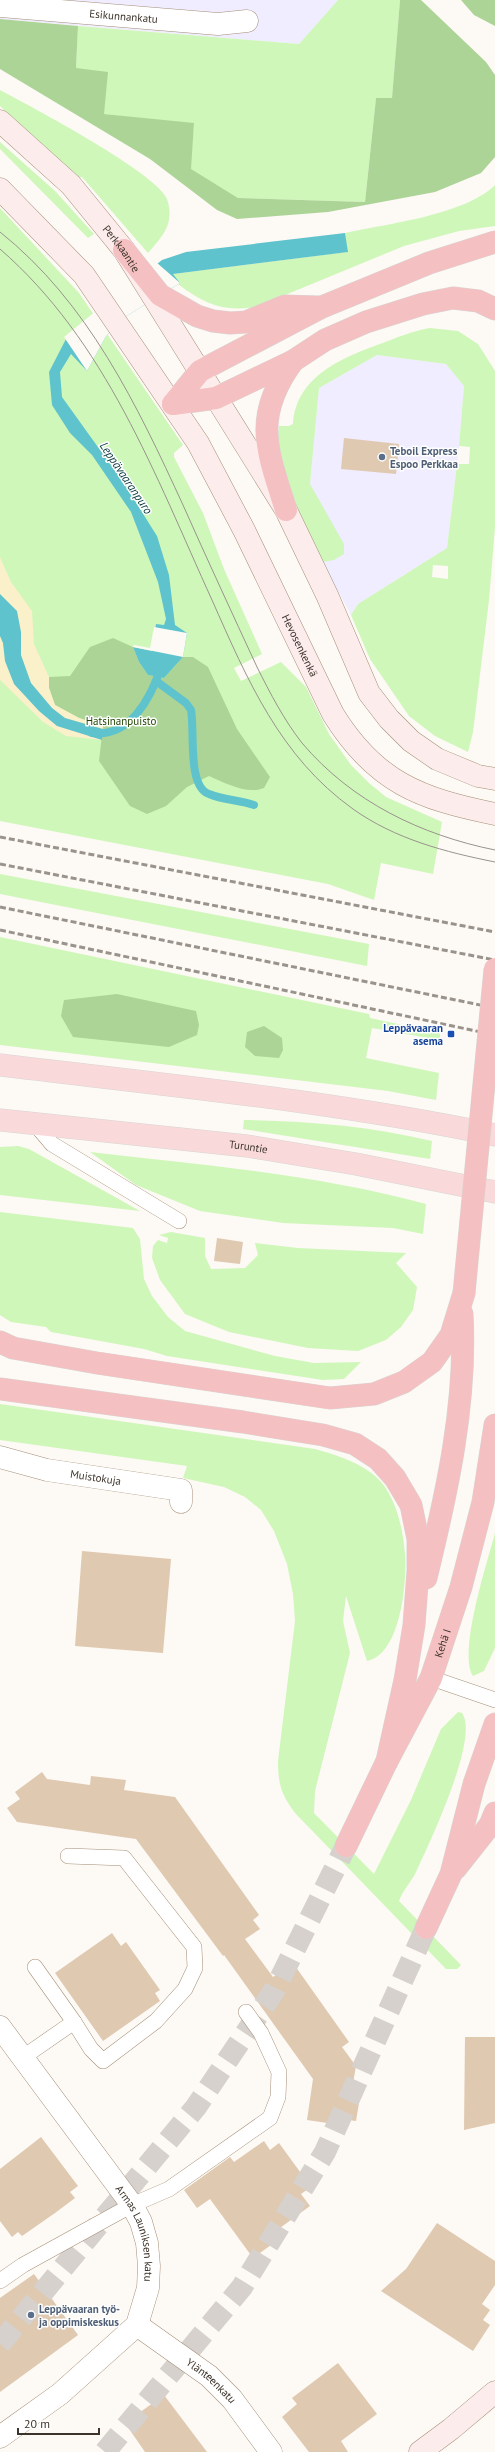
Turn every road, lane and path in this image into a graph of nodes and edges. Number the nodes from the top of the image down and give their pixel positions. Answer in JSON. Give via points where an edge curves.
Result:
{"nodes":[{"id":1,"x":0,"y":6,"type":"edge"},
{"id":2,"x":247,"y":21,"type":"dead end"},
{"id":3,"x":0,"y":121,"type":"edge"},
{"id":4,"x":0,"y":188,"type":"edge"},
{"id":5,"x":495,"y":242,"type":"edge"},
{"id":6,"x":124,"y":250,"type":"joint"},
{"id":7,"x":157,"y":297,"type":"junction"},
{"id":8,"x":322,"y":307,"type":"junction"},
{"id":9,"x":495,"y":309,"type":"edge"},
{"id":10,"x":293,"y":361,"type":"junction"},
{"id":11,"x":200,"y":371,"type":"junction"},
{"id":12,"x":216,"y":398,"type":"junction"},
{"id":13,"x":173,"y":404,"type":"junction"},
{"id":14,"x":286,"y":510,"type":"junction"},
{"id":15,"x":495,"y":780,"type":"edge"},
{"id":16,"x":495,"y":814,"type":"edge"},
{"id":17,"x":495,"y":969,"type":"edge"},
{"id":18,"x":0,"y":1064,"type":"edge"},
{"id":19,"x":0,"y":1120,"type":"edge"},
{"id":20,"x":35,"y":1124,"type":"junction"},
{"id":21,"x":495,"y":1135,"type":"edge"},
{"id":22,"x":495,"y":1192,"type":"edge"},
{"id":23,"x":179,"y":1221,"type":"dead end"},
{"id":24,"x":463,"y":1299,"type":"junction"},
{"id":25,"x":0,"y":1342,"type":"edge"},
{"id":26,"x":0,"y":1389,"type":"edge"},
{"id":27,"x":495,"y":1425,"type":"edge"},
{"id":28,"x":0,"y":1457,"type":"edge"},
{"id":29,"x":181,"y":1502,"type":"dead end"},
{"id":30,"x":414,"y":1625,"type":"junction"},
{"id":31,"x":431,"y":1678,"type":"junction"},
{"id":32,"x":495,"y":1700,"type":"edge"},
{"id":33,"x":495,"y":1724,"type":"edge"},
{"id":34,"x":387,"y":1761,"type":"junction"},
{"id":35,"x":495,"y":1813,"type":"edge"},
{"id":36,"x":346,"y":1846,"type":"tunnel mouth"},
{"id":37,"x":68,"y":1856,"type":"dead end"},
{"id":38,"x":451,"y":1874,"type":"junction"},
{"id":39,"x":426,"y":1928,"type":"tunnel mouth"},
{"id":40,"x":35,"y":1967,"type":"dead end"},
{"id":41,"x":246,"y":2012,"type":"dead end"},
{"id":42,"x":74,"y":2022,"type":"junction"},
{"id":43,"x":0,"y":2027,"type":"edge"},
{"id":44,"x":22,"y":2058,"type":"junction"},
{"id":45,"x":132,"y":2205,"type":"junction"},
{"id":46,"x":0,"y":2282,"type":"edge"},
{"id":47,"x":137,"y":2325,"type":"junction"},
{"id":48,"x":495,"y":2392,"type":"edge"},
{"id":49,"x":0,"y":2437,"type":"edge"},
{"id":50,"x":271,"y":2452,"type":"edge"},
{"id":51,"x":420,"y":2452,"type":"edge"}],
"edges":[{"from":1,"to":2,"type":"street","name":"Esikunnankatu","via":[[218,24]]},
{"from":3,"to":6,"type":"main road","name":"Perkkaantie","via":[[71,185]]},
{"from":4,"to":13,"type":"main road","via":[[84,276]]},
{"from":5,"to":8,"type":"highway","via":[[422,266]]},
{"from":6,"to":7,"type":"highway"},
{"from":7,"to":8,"type":"highway","via":[[197,316],[230,323],[246,322],[285,306]]},
{"from":7,"to":11,"type":"main road"},
{"from":8,"to":11,"type":"highway"},
{"from":9,"to":10,"type":"highway","via":[[478,301],[453,298],[423,304],[366,322],[332,337]]},
{"from":10,"to":12,"type":"highway"},
{"from":10,"to":14,"type":"highway","via":[[274,392],[265,433],[268,454]]},
{"from":11,"to":12,"type":"main road"},
{"from":11,"to":13,"type":"highway"},
{"from":12,"to":13,"type":"highway"},
{"from":12,"to":14,"type":"main road"},
{"from":13,"to":16,"type":"main road","name":"Hevosenkenkä","via":[[215,473],[333,714],[363,756],[406,787],[430,798]]},
{"from":14,"to":15,"type":"main road","via":[[327,595],[369,693],[389,719],[411,741],[437,759],[478,776]]},
{"from":17,"to":24,"type":"highway","bridge":true},
{"from":18,"to":21,"type":"main road","via":[[414,1118]]},
{"from":19,"to":20,"type":"main road","name":"Turuntie"},
{"from":20,"to":22,"type":"main road","name":"Turuntie","via":[[247,1146],[356,1164]]},
{"from":20,"to":23,"type":"lane","via":[[52,1144]]},
{"from":24,"to":25,"type":"highway","via":[[451,1335],[432,1362],[404,1382],[374,1394],[330,1398],[98,1363],[13,1348]]},
{"from":24,"to":30,"type":"highway","via":[[464,1353],[455,1435],[442,1513]]},
{"from":26,"to":30,"type":"highway","via":[[243,1422],[323,1435],[355,1444],[378,1459],[395,1478],[410,1506],[418,1539]]},
{"from":27,"to":31,"type":"highway","name":"Kehä I","via":[[483,1502],[461,1588]]},
{"from":28,"to":29,"type":"street","name":"Muistokuja","via":[[47,1470],[181,1490]]},
{"from":30,"to":34,"type":"highway"},
{"from":31,"to":32,"type":"lane"},
{"from":31,"to":34,"type":"highway","name":"Kehä I"},
{"from":33,"to":38,"type":"highway","via":[[474,1784]]},
{"from":34,"to":36,"type":"highway","name":"Kehä I"},
{"from":35,"to":38,"type":"highway","via":[[490,1826]]},
{"from":37,"to":42,"type":"lane","via":[[124,1858],[194,1947],[195,1968],[185,1989],[156,2021],[103,2062],[91,2049]]},
{"from":38,"to":39,"type":"highway"},
{"from":40,"to":42,"type":"lane"},
{"from":41,"to":45,"type":"lane","via":[[260,2033],[279,2072],[278,2097],[270,2118],[169,2189]]},
{"from":42,"to":44,"type":"lane"},
{"from":43,"to":44,"type":"street","name":"Armas Launiksen katu"},
{"from":44,"to":45,"type":"street","name":"Armas Launiksen katu"},
{"from":45,"to":46,"type":"lane","via":[[23,2266]]},
{"from":45,"to":47,"type":"street","name":"Armas Launiksen katu","via":[[148,2243],[149,2266],[148,2288]]},
{"from":47,"to":49,"type":"street","via":[[60,2394]]},
{"from":47,"to":50,"type":"street","name":"Ylänteenkatu","via":[[209,2376],[232,2399]]},
{"from":48,"to":51,"type":"main road"}]}
